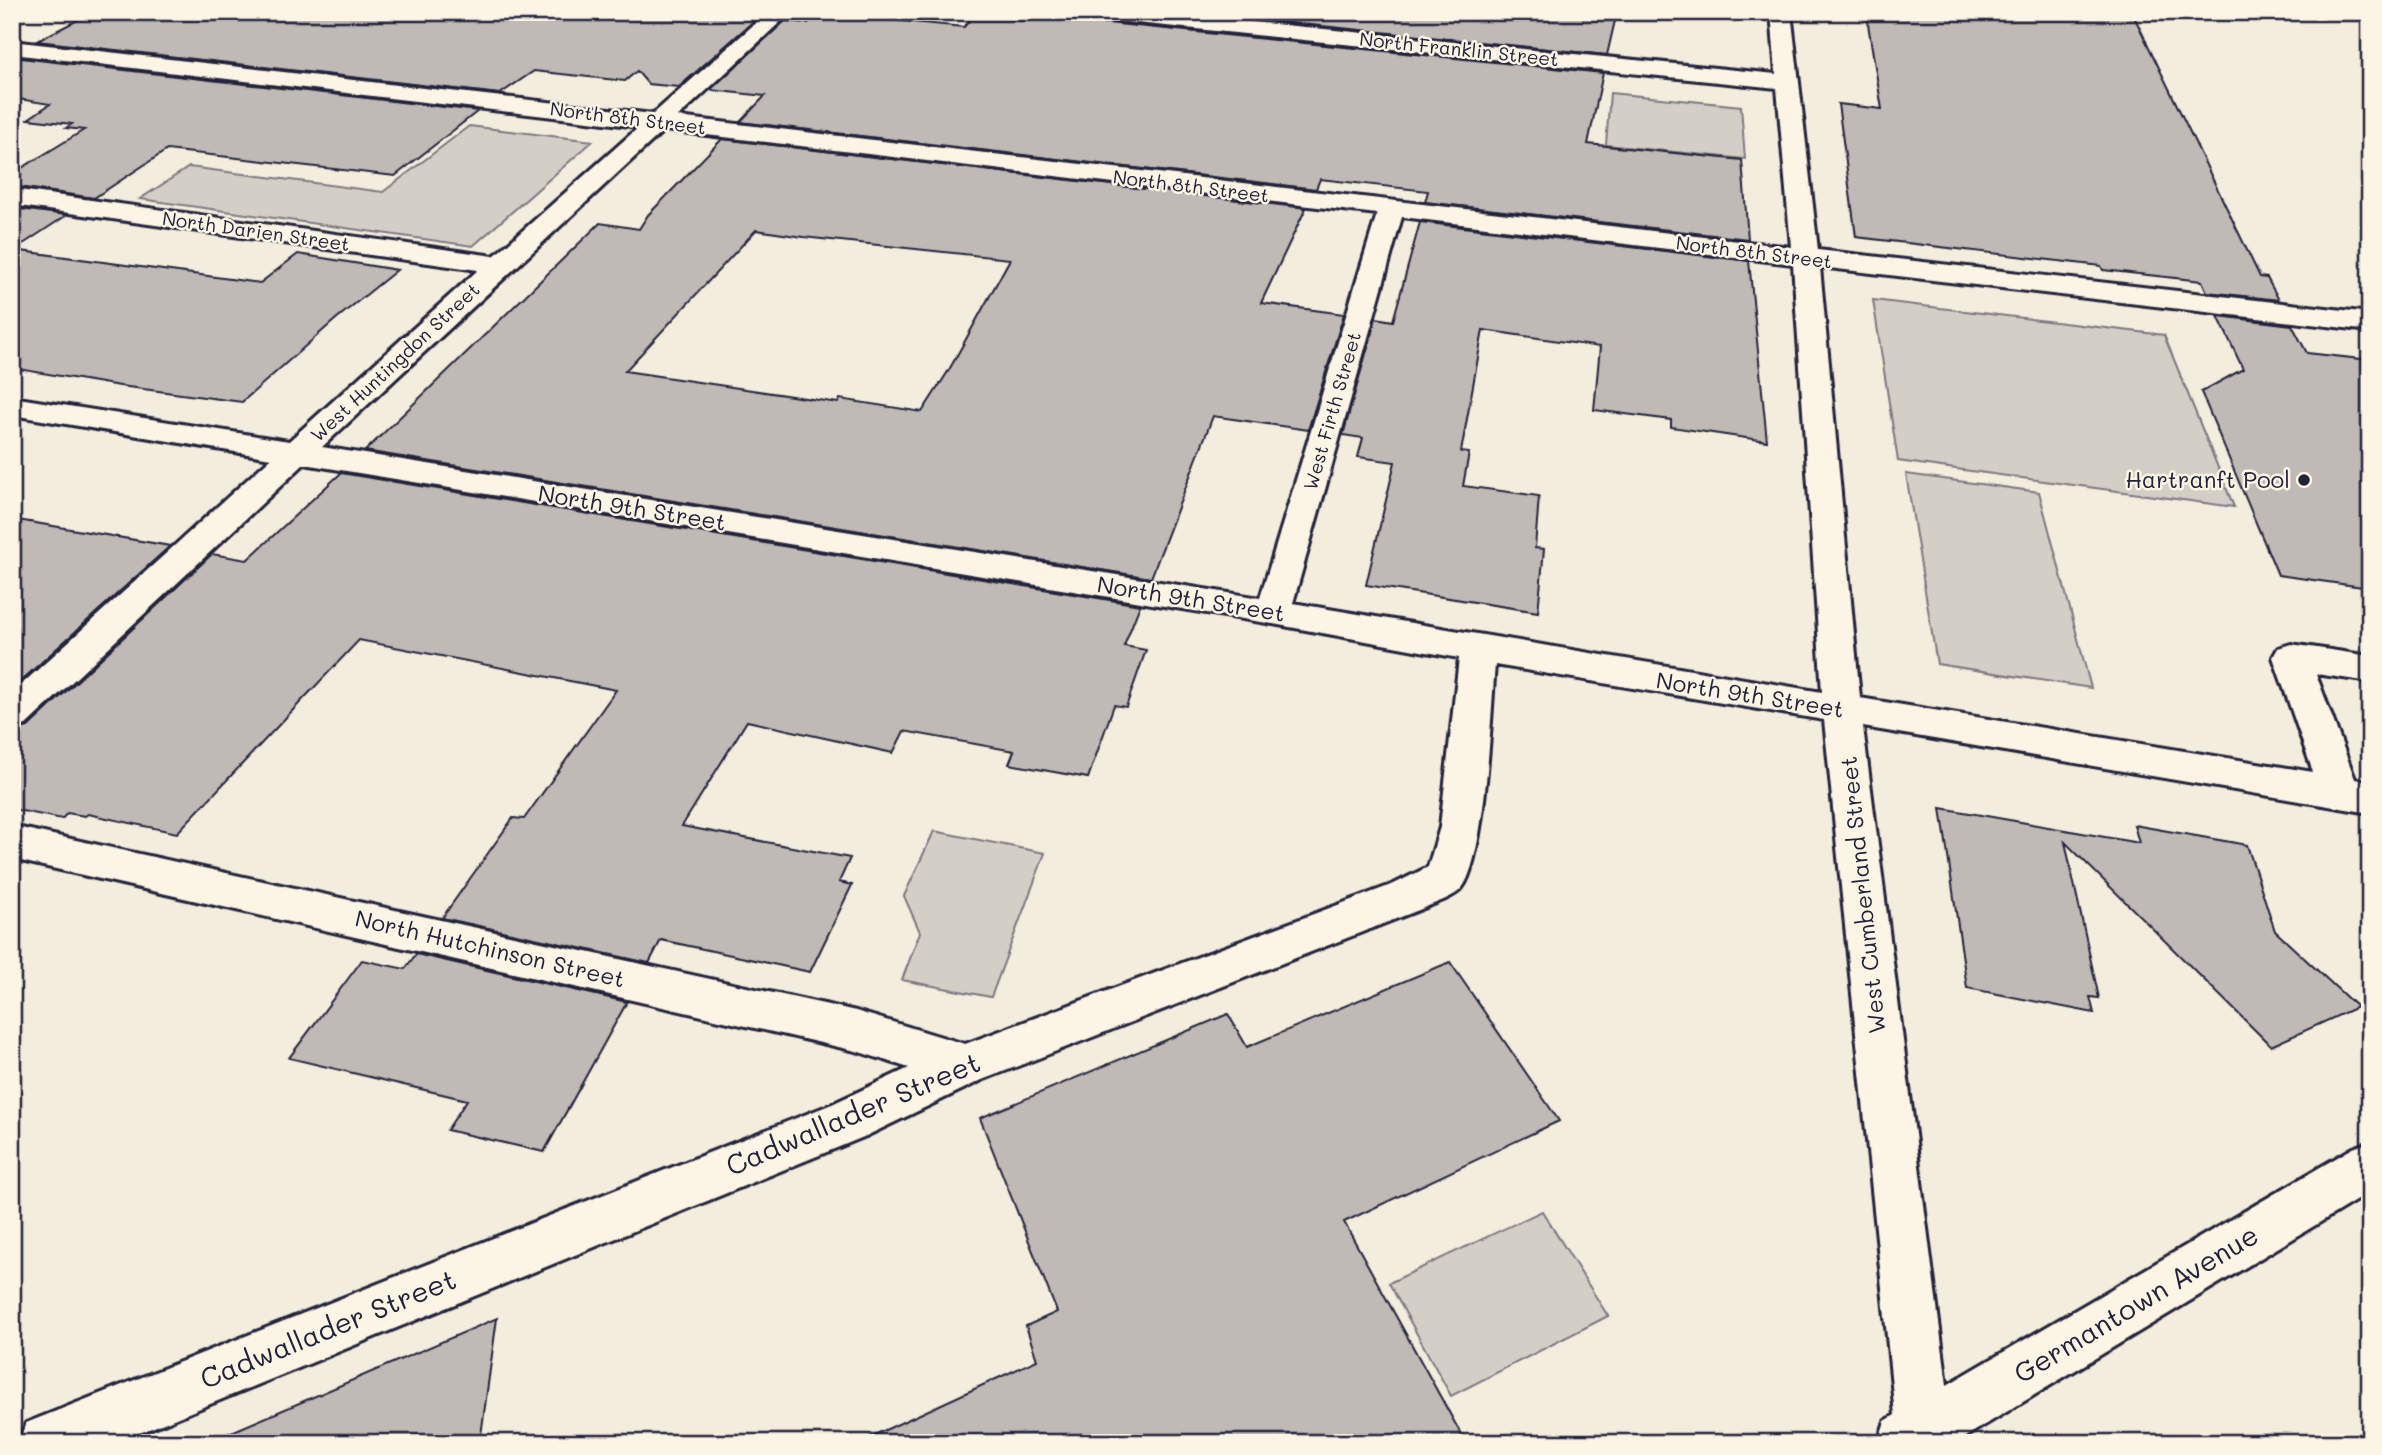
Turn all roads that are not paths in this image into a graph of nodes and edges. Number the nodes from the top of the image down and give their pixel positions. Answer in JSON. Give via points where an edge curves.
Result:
{"nodes":[{"id":1,"x":781,"y":12,"type":"edge"},
{"id":2,"x":1087,"y":12,"type":"edge"},
{"id":3,"x":1781,"y":12,"type":"edge"},
{"id":4,"x":12,"y":47,"type":"edge"},
{"id":5,"x":1790,"y":82,"type":"junction"},
{"id":6,"x":660,"y":121,"type":"junction"},
{"id":7,"x":12,"y":197,"type":"edge"},
{"id":8,"x":1391,"y":210,"type":"junction"},
{"id":9,"x":1806,"y":258,"type":"junction"},
{"id":10,"x":500,"y":265,"type":"junction"},
{"id":11,"x":2370,"y":322,"type":"edge"},
{"id":12,"x":12,"y":406,"type":"edge"},
{"id":13,"x":296,"y":453,"type":"junction"},
{"id":14,"x":1273,"y":612,"type":"junction"},
{"id":15,"x":1478,"y":649,"type":"junction"},
{"id":16,"x":2370,"y":669,"type":"edge"},
{"id":17,"x":1842,"y":710,"type":"junction"},
{"id":18,"x":12,"y":715,"type":"edge"},
{"id":19,"x":2355,"y":794,"type":"edge"},
{"id":20,"x":12,"y":842,"type":"edge"},
{"id":21,"x":965,"y":1065,"type":"junction"},
{"id":22,"x":2370,"y":1165,"type":"edge"},
{"id":23,"x":1918,"y":1438,"type":"edge"},
{"id":24,"x":46,"y":1443,"type":"edge"}],
"edges":[{"from":1,"to":6,"type":"street","name":"West Huntingdon Street"},
{"from":2,"to":5,"type":"street","name":"North Franklin Street"},
{"from":3,"to":5,"type":"street","name":"West Cumberland Street"},
{"from":4,"to":6,"type":"street","name":"North 8th Street"},
{"from":5,"to":9,"type":"street","name":"West Cumberland Street"},
{"from":6,"to":8,"type":"street","name":"North 8th Street"},
{"from":6,"to":10,"type":"street","name":"West Huntingdon Street"},
{"from":7,"to":10,"type":"street","name":"North Darien Street"},
{"from":8,"to":9,"type":"street","name":"North 8th Street"},
{"from":8,"to":14,"type":"street","name":"West Firth Street"},
{"from":9,"to":11,"type":"street","name":"North 8th Street"},
{"from":9,"to":17,"type":"street","name":"West Cumberland Street"},
{"from":10,"to":13,"type":"street","name":"West Huntingdon Street"},
{"from":12,"to":13,"type":"street","name":"North 9th Street"},
{"from":13,"to":14,"type":"street","name":"North 9th Street"},
{"from":13,"to":18,"type":"street","name":"West Huntingdon Street"},
{"from":14,"to":15,"type":"street","name":"North 9th Street"},
{"from":15,"to":17,"type":"street","name":"North 9th Street"},
{"from":15,"to":21,"type":"street","name":"Cadwallader Street","via":[[1460,827],[1446,878]]},
{"from":16,"to":19,"type":"street","via":[[2291,657]]},
{"from":17,"to":19,"type":"street","name":"North 9th Street"},
{"from":17,"to":23,"type":"street","name":"West Cumberland Street"},
{"from":20,"to":21,"type":"street","name":"North Hutchinson Street","via":[[856,1031]]},
{"from":21,"to":24,"type":"street","name":"Cadwallader Street","via":[[849,1120]]},
{"from":22,"to":23,"type":"street","name":"Germantown Avenue"}]}
